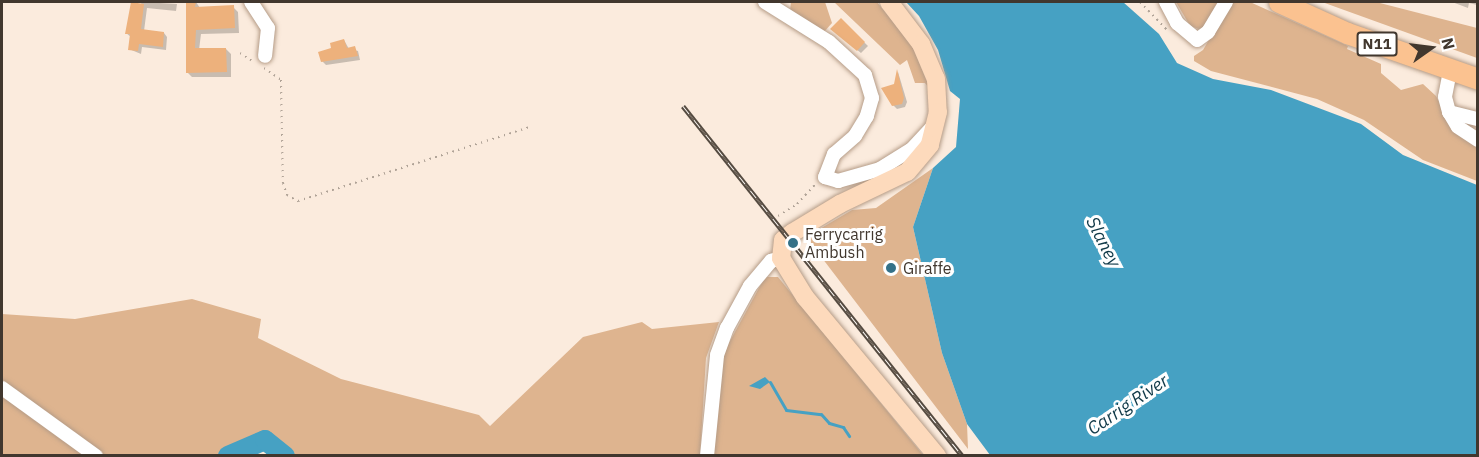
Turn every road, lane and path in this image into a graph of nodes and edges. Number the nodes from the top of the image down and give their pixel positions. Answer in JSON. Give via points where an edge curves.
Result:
{"nodes":[{"id":1,"x":251,"y":2,"type":"edge"},
{"id":2,"x":765,"y":2,"type":"edge"},
{"id":3,"x":889,"y":2,"type":"edge"},
{"id":4,"x":1140,"y":2,"type":"edge"},
{"id":5,"x":1166,"y":2,"type":"edge"},
{"id":6,"x":1226,"y":2,"type":"edge"},
{"id":7,"x":1279,"y":2,"type":"edge"},
{"id":8,"x":1186,"y":33,"type":"junction"},
{"id":9,"x":240,"y":53,"type":"dead end"},
{"id":10,"x":265,"y":56,"type":"dead end"},
{"id":11,"x":1450,"y":71,"type":"junction"},
{"id":12,"x":1478,"y":79,"type":"edge"},
{"id":13,"x":1449,"y":112,"type":"junction"},
{"id":14,"x":1478,"y":119,"type":"edge"},
{"id":15,"x":936,"y":122,"type":"junction"},
{"id":16,"x":530,"y":127,"type":"dead end"},
{"id":17,"x":1478,"y":140,"type":"edge"},
{"id":18,"x":825,"y":177,"type":"junction"},
{"id":19,"x":778,"y":216,"type":"dead end"},
{"id":20,"x":781,"y":258,"type":"junction"},
{"id":21,"x":2,"y":388,"type":"edge"},
{"id":22,"x":96,"y":456,"type":"edge"},
{"id":23,"x":707,"y":456,"type":"edge"},
{"id":24,"x":937,"y":456,"type":"edge"}],
"edges":[{"from":1,"to":10,"type":"street","via":[[268,28]]},
{"from":2,"to":18,"type":"street","via":[[829,42],[865,75],[872,98],[867,116],[855,136],[834,154]]},
{"from":3,"to":15,"type":"main road","via":[[930,61],[940,95]]},
{"from":4,"to":8,"type":"path","via":[[1176,39]]},
{"from":5,"to":8,"type":"street"},
{"from":6,"to":8,"type":"street","via":[[1208,32],[1197,40]]},
{"from":7,"to":11,"type":"highway","number":"N11","via":[[1347,33]]},
{"from":9,"to":16,"type":"path","via":[[282,80],[283,183],[287,195],[298,201]]},
{"from":11,"to":12,"type":"highway","number":"N11"},
{"from":11,"to":13,"type":"street","via":[[1445,97]]},
{"from":13,"to":14,"type":"street"},
{"from":13,"to":17,"type":"street","via":[[1458,127]]},
{"from":15,"to":18,"type":"street","via":[[897,161],[838,181]]},
{"from":15,"to":20,"type":"main road","via":[[930,145],[918,163],[792,233],[783,240]]},
{"from":18,"to":19,"type":"path"},
{"from":20,"to":23,"type":"street","via":[[771,261],[750,286],[727,328],[717,355]]},
{"from":20,"to":24,"type":"main road","via":[[805,297]]},
{"from":21,"to":22,"type":"street"}]}
